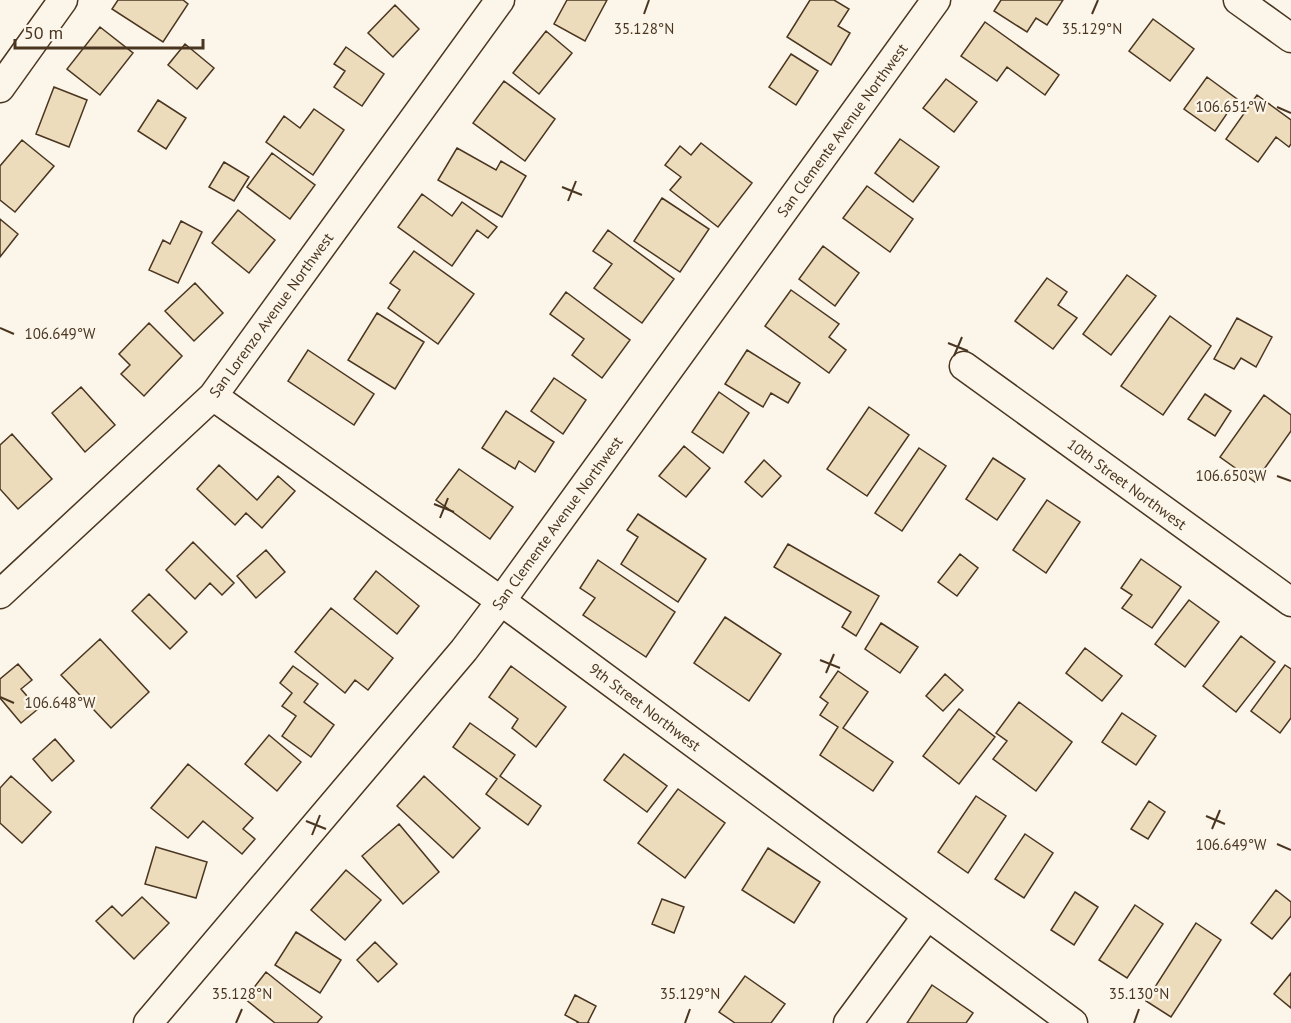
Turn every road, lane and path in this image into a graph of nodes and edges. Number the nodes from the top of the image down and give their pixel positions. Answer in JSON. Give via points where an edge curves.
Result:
{"nodes":[{"id":1,"x":63,"y":0,"type":"edge"},
{"id":2,"x":500,"y":0,"type":"edge"},
{"id":3,"x":936,"y":0,"type":"edge"},
{"id":4,"x":1238,"y":0,"type":"edge"},
{"id":5,"x":1291,"y":38,"type":"edge"},
{"id":6,"x":0,"y":88,"type":"edge"},
{"id":7,"x":964,"y":366,"type":"dead end"},
{"id":8,"x":213,"y":396,"type":"junction"},
{"id":9,"x":4,"y":583,"type":"edge"},
{"id":10,"x":501,"y":601,"type":"junction"},
{"id":11,"x":1291,"y":602,"type":"edge"},
{"id":12,"x":927,"y":916,"type":"junction"},
{"id":13,"x":148,"y":1023,"type":"edge"},
{"id":14,"x":848,"y":1023,"type":"edge"},
{"id":15,"x":1073,"y":1023,"type":"edge"}],
"edges":[{"from":1,"to":6,"type":"street"},
{"from":2,"to":8,"type":"street","name":"San Lorenzo Avenue Northwest"},
{"from":3,"to":10,"type":"street","name":"San Clemente Avenue Northwest"},
{"from":4,"to":5,"type":"street"},
{"from":7,"to":11,"type":"street","name":"10th Street Northwest"},
{"from":8,"to":9,"type":"street","name":"San Lorenzo Avenue Northwest"},
{"from":8,"to":10,"type":"street","name":"9th Street Northwest"},
{"from":10,"to":12,"type":"street","name":"9th Street Northwest"},
{"from":10,"to":13,"type":"street","name":"San Clemente Avenue Northwest","via":[[465,650]]},
{"from":12,"to":14,"type":"street"},
{"from":12,"to":15,"type":"street","name":"9th Street Northwest"}]}
